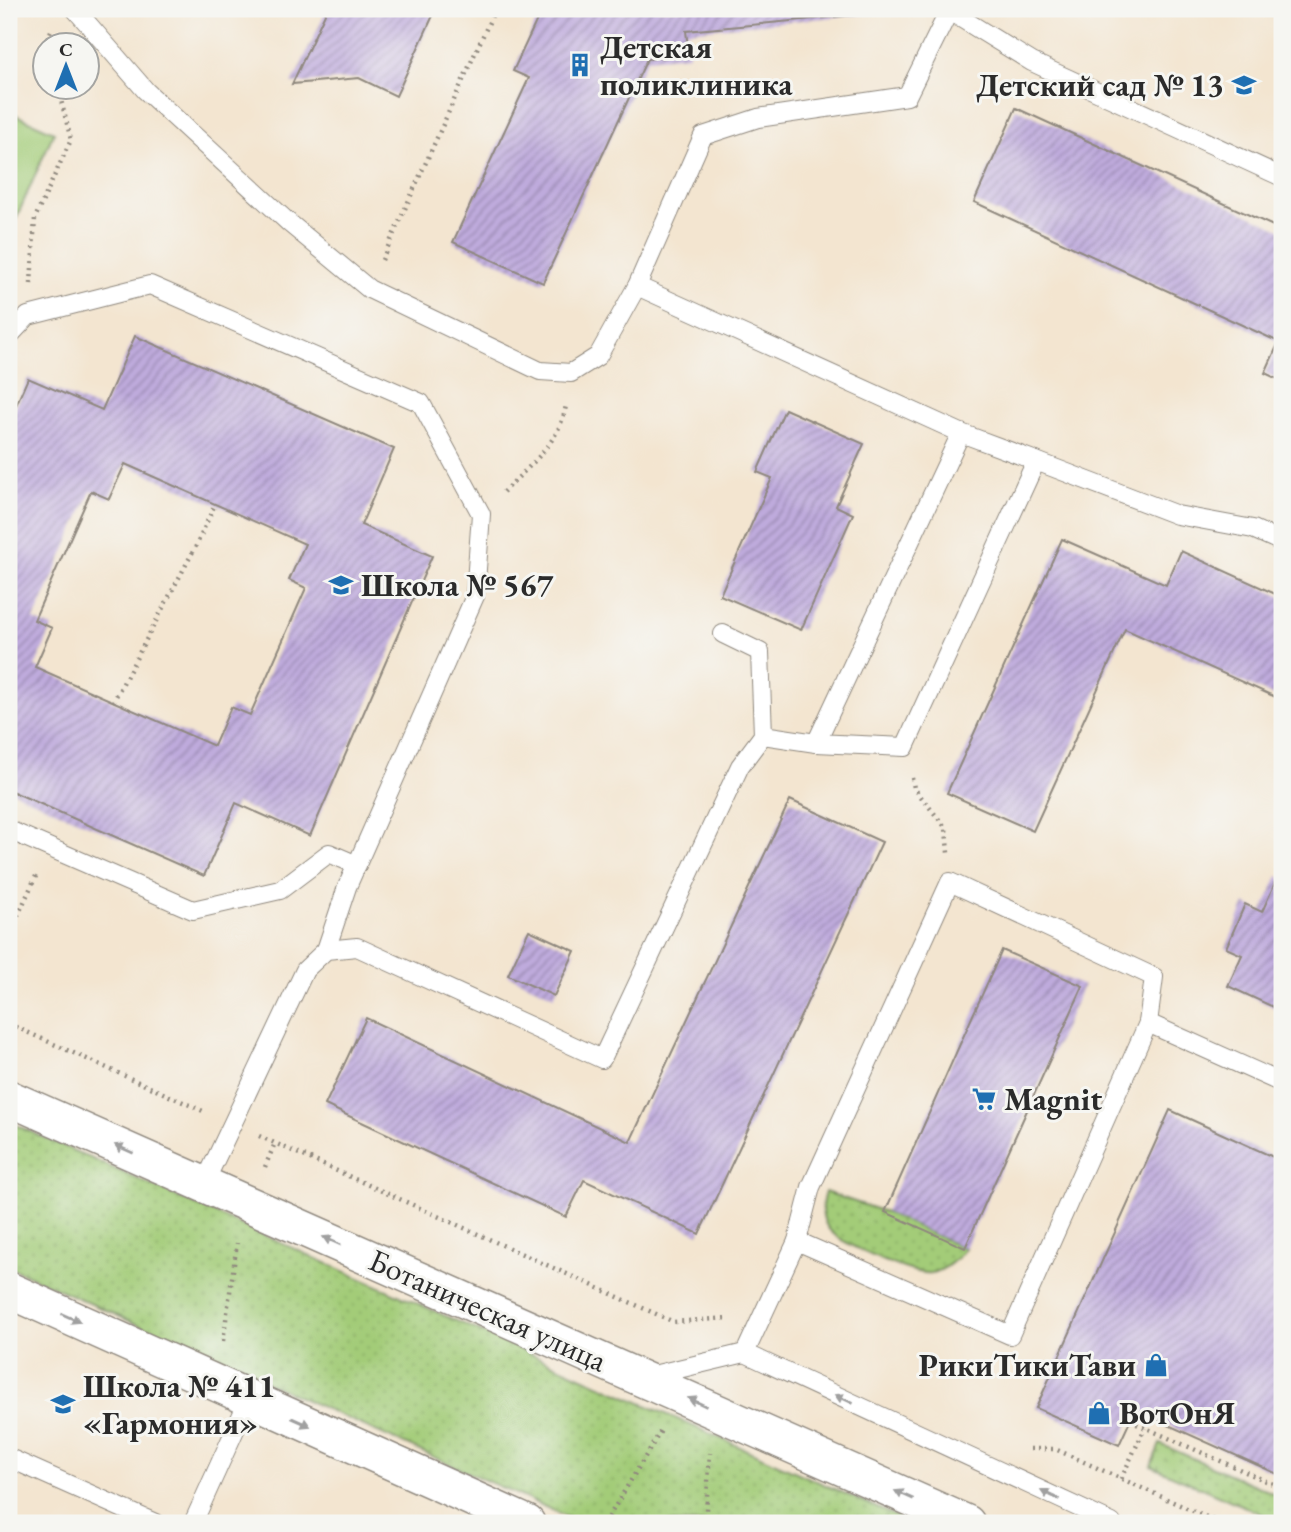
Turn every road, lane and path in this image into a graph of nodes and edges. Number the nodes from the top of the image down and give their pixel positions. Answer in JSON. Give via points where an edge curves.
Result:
{"nodes":[{"id":1,"x":75,"y":9,"type":"edge"},
{"id":2,"x":495,"y":9,"type":"edge"},
{"id":3,"x":951,"y":10,"type":"edge"},
{"id":4,"x":62,"y":102,"type":"edge"},
{"id":5,"x":1282,"y":177,"type":"edge"},
{"id":6,"x":637,"y":286,"type":"junction"},
{"id":7,"x":369,"y":289,"type":"junction"},
{"id":8,"x":28,"y":316,"type":"junction"},
{"id":9,"x":9,"y":336,"type":"edge"},
{"id":10,"x":564,"y":416,"type":"dead end"},
{"id":11,"x":961,"y":433,"type":"junction"},
{"id":12,"x":1036,"y":461,"type":"junction"},
{"id":13,"x":215,"y":504,"type":"dead end"},
{"id":14,"x":481,"y":514,"type":"junction"},
{"id":15,"x":1282,"y":542,"type":"edge"},
{"id":16,"x":723,"y":634,"type":"dead end"},
{"id":17,"x":113,"y":702,"type":"dead end"},
{"id":18,"x":763,"y":735,"type":"junction"},
{"id":19,"x":816,"y":743,"type":"junction"},
{"id":20,"x":905,"y":747,"type":"junction"},
{"id":21,"x":9,"y":830,"type":"edge"},
{"id":22,"x":357,"y":864,"type":"junction"},
{"id":23,"x":950,"y":882,"type":"junction"},
{"id":24,"x":326,"y":950,"type":"junction"},
{"id":25,"x":1148,"y":1023,"type":"junction"},
{"id":26,"x":9,"y":1024,"type":"edge"},
{"id":27,"x":1282,"y":1083,"type":"edge"},
{"id":28,"x":9,"y":1098,"type":"edge"},
{"id":29,"x":233,"y":1124,"type":"junction"},
{"id":30,"x":204,"y":1184,"type":"junction"},
{"id":31,"x":237,"y":1237,"type":"dead end"},
{"id":32,"x":797,"y":1241,"type":"junction"},
{"id":33,"x":9,"y":1290,"type":"edge"},
{"id":34,"x":758,"y":1324,"type":"junction"},
{"id":35,"x":221,"y":1350,"type":"dead end"},
{"id":36,"x":745,"y":1353,"type":"junction"},
{"id":37,"x":642,"y":1378,"type":"junction"},
{"id":38,"x":249,"y":1398,"type":"junction"},
{"id":39,"x":1130,"y":1421,"type":"dead end"},
{"id":40,"x":1145,"y":1428,"type":"junction"},
{"id":41,"x":662,"y":1429,"type":"dead end"},
{"id":42,"x":711,"y":1448,"type":"dead end"},
{"id":43,"x":1021,"y":1448,"type":"dead end"},
{"id":44,"x":9,"y":1458,"type":"edge"},
{"id":45,"x":1121,"y":1479,"type":"junction"},
{"id":46,"x":1282,"y":1488,"type":"edge"},
{"id":47,"x":155,"y":1523,"type":"edge"},
{"id":48,"x":192,"y":1523,"type":"edge"},
{"id":49,"x":527,"y":1523,"type":"edge"},
{"id":50,"x":605,"y":1523,"type":"edge"},
{"id":51,"x":702,"y":1523,"type":"edge"},
{"id":52,"x":967,"y":1523,"type":"edge"},
{"id":53,"x":1112,"y":1523,"type":"edge"},
{"id":54,"x":1220,"y":1523,"type":"edge"}],
"edges":[{"from":1,"to":7,"type":"lane","via":[[146,91],[288,222]]},
{"from":2,"to":7,"type":"path"},
{"from":3,"to":5,"type":"lane","via":[[1032,62]]},
{"from":3,"to":6,"type":"lane","via":[[907,96],[758,118],[703,136]]},
{"from":4,"to":8,"type":"path","via":[[71,140],[35,218]]},
{"from":6,"to":7,"type":"lane","via":[[598,356],[571,373],[540,371]]},
{"from":6,"to":11,"type":"lane"},
{"from":8,"to":9,"type":"lane"},
{"from":8,"to":14,"type":"lane","via":[[150,285],[421,403]]},
{"from":10,"to":14,"type":"path","via":[[549,447]]},
{"from":11,"to":12,"type":"lane"},
{"from":11,"to":19,"type":"lane"},
{"from":12,"to":15,"type":"lane","via":[[1177,514],[1253,528]]},
{"from":12,"to":20,"type":"lane"},
{"from":13,"to":17,"type":"path"},
{"from":14,"to":22,"type":"lane","via":[[475,596]]},
{"from":16,"to":18,"type":"lane","via":[[760,652]]},
{"from":18,"to":19,"type":"lane"},
{"from":18,"to":24,"type":"lane","via":[[740,766],[602,1059],[357,947]]},
{"from":19,"to":20,"type":"lane"},
{"from":20,"to":23,"type":"path","via":[[914,788],[946,828]]},
{"from":21,"to":22,"type":"lane","via":[[193,910],[280,890],[329,853]]},
{"from":22,"to":24,"type":"lane"},
{"from":23,"to":25,"type":"lane","via":[[1154,977]]},
{"from":23,"to":32,"type":"lane","via":[[811,1187]]},
{"from":24,"to":29,"type":"lane","via":[[305,970]]},
{"from":25,"to":27,"type":"lane"},
{"from":25,"to":32,"type":"lane","via":[[1010,1335]]},
{"from":26,"to":29,"type":"path"},
{"from":30,"to":28,"type":"street","name":"Ботаническая улица","one_way":true},
{"from":29,"to":30,"type":"lane"},
{"from":29,"to":34,"type":"path","via":[[674,1322],[732,1317]]},
{"from":37,"to":30,"type":"street","name":"Ботаническая улица","one_way":true},
{"from":31,"to":35,"type":"path"},
{"from":32,"to":34,"type":"lane"},
{"from":33,"to":38,"type":"street","one_way":true},
{"from":34,"to":36,"type":"lane"},
{"from":36,"to":37,"type":"lane"},
{"from":53,"to":36,"type":"lane","one_way":true},
{"from":52,"to":37,"type":"street","name":"Ботаническая улица","one_way":true},
{"from":38,"to":48,"type":"lane"},
{"from":38,"to":49,"type":"street","one_way":true},
{"from":39,"to":40,"type":"path"},
{"from":40,"to":45,"type":"path"},
{"from":40,"to":46,"type":"path"},
{"from":41,"to":50,"type":"path"},
{"from":42,"to":51,"type":"path"},
{"from":43,"to":45,"type":"path","via":[[1055,1450]]},
{"from":44,"to":47,"type":"lane"},
{"from":45,"to":54,"type":"path"}]}
